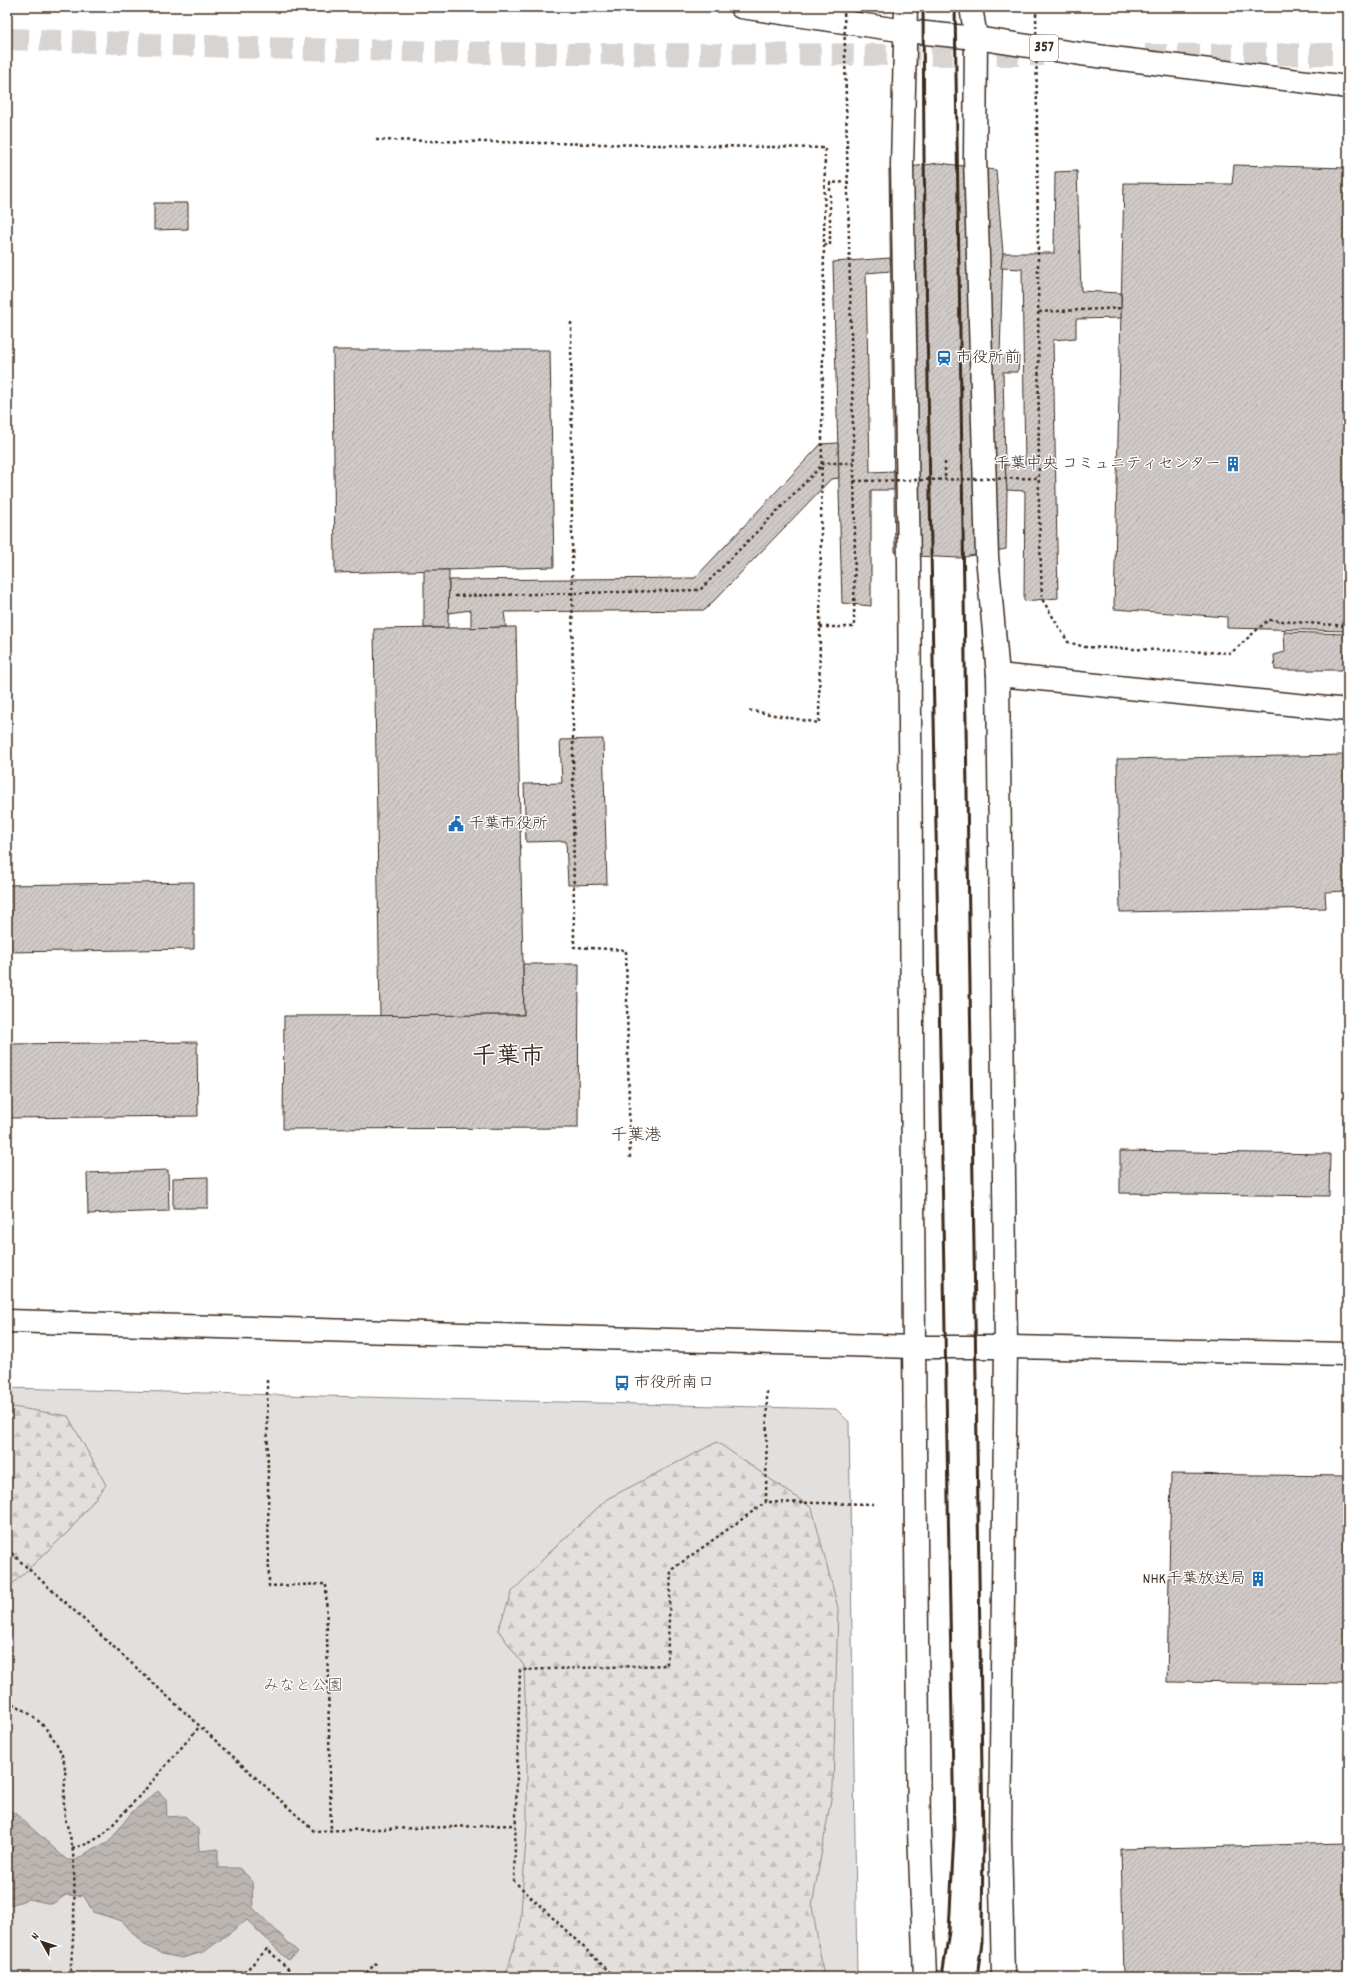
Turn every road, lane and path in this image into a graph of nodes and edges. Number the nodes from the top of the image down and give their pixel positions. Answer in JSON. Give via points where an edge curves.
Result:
{"nodes":[{"id":1,"x":741,"y":7,"type":"edge"},
{"id":2,"x":844,"y":7,"type":"edge"},
{"id":3,"x":906,"y":7,"type":"edge"},
{"id":4,"x":971,"y":7,"type":"edge"},
{"id":5,"x":1036,"y":7,"type":"edge"},
{"id":6,"x":906,"y":32,"type":"junction"},
{"id":7,"x":976,"y":38,"type":"junction"},
{"id":8,"x":1348,"y":87,"type":"edge"},
{"id":9,"x":376,"y":140,"type":"dead end"},
{"id":10,"x":848,"y":182,"type":"junction"},
{"id":11,"x":824,"y":245,"type":"junction"},
{"id":12,"x":1122,"y":308,"type":"dead end"},
{"id":13,"x":1039,"y":312,"type":"junction"},
{"id":14,"x":571,"y":322,"type":"dead end"},
{"id":15,"x":945,"y":462,"type":"dead end"},
{"id":16,"x":853,"y":463,"type":"junction"},
{"id":17,"x":1039,"y":478,"type":"junction"},
{"id":18,"x":945,"y":479,"type":"junction"},
{"id":19,"x":854,"y":481,"type":"junction"},
{"id":20,"x":455,"y":596,"type":"dead end"},
{"id":21,"x":1348,"y":626,"type":"edge"},
{"id":22,"x":820,"y":627,"type":"junction"},
{"id":23,"x":998,"y":675,"type":"junction"},
{"id":24,"x":747,"y":710,"type":"dead end"},
{"id":25,"x":1348,"y":710,"type":"edge"},
{"id":26,"x":630,"y":1160,"type":"dead end"},
{"id":27,"x":7,"y":1321,"type":"edge"},
{"id":28,"x":914,"y":1347,"type":"junction"},
{"id":29,"x":1006,"y":1347,"type":"junction"},
{"id":30,"x":1348,"y":1354,"type":"edge"},
{"id":31,"x":267,"y":1380,"type":"dead end"},
{"id":32,"x":767,"y":1391,"type":"dead end"},
{"id":33,"x":766,"y":1502,"type":"junction"},
{"id":34,"x":874,"y":1504,"type":"dead end"},
{"id":35,"x":7,"y":1548,"type":"edge"},
{"id":36,"x":7,"y":1701,"type":"edge"},
{"id":37,"x":200,"y":1726,"type":"junction"},
{"id":38,"x":515,"y":1824,"type":"junction"},
{"id":39,"x":331,"y":1831,"type":"junction"},
{"id":40,"x":72,"y":1848,"type":"junction"},
{"id":41,"x":376,"y":1963,"type":"dead end"},
{"id":42,"x":70,"y":1975,"type":"junction"},
{"id":43,"x":49,"y":1977,"type":"edge"},
{"id":44,"x":81,"y":1977,"type":"edge"},
{"id":45,"x":240,"y":1977,"type":"edge"},
{"id":46,"x":297,"y":1977,"type":"edge"},
{"id":47,"x":362,"y":1977,"type":"edge"},
{"id":48,"x":616,"y":1977,"type":"edge"},
{"id":49,"x":925,"y":1977,"type":"edge"},
{"id":50,"x":1003,"y":1977,"type":"edge"}],
"edges":[{"from":1,"to":6,"type":"main road","number":"357"},
{"from":2,"to":10,"type":"path","bridge":true},
{"from":3,"to":6,"type":"main road"},
{"from":4,"to":7,"type":"main road"},
{"from":5,"to":13,"type":"path","bridge":true},
{"from":6,"to":7,"type":"main road","number":"357"},
{"from":6,"to":28,"type":"main road","via":[[902,166],[909,563]]},
{"from":7,"to":8,"type":"main road","number":"357","via":[[1081,54]]},
{"from":7,"to":23,"type":"main road","via":[[975,157],[987,556]]},
{"from":9,"to":11,"type":"path","via":[[825,148]]},
{"from":10,"to":11,"type":"path","via":[[830,183],[830,245]]},
{"from":10,"to":16,"type":"path","bridge":true},
{"from":11,"to":22,"type":"path"},
{"from":12,"to":13,"type":"path"},
{"from":13,"to":17,"type":"path"},
{"from":14,"to":26,"type":"path","via":[[574,947],[626,950]]},
{"from":15,"to":18,"type":"path"},
{"from":16,"to":19,"type":"path","bridge":true},
{"from":16,"to":20,"type":"path","bridge":true,"via":[[824,463],[700,590]]},
{"from":17,"to":18,"type":"path","bridge":true},
{"from":17,"to":21,"type":"path","via":[[1042,599],[1068,642],[1085,647],[1231,653],[1268,620]]},
{"from":18,"to":19,"type":"path","bridge":true},
{"from":19,"to":22,"type":"path","bridge":true,"via":[[854,627]]},
{"from":22,"to":24,"type":"path","via":[[819,723]]},
{"from":23,"to":25,"type":"main road"},
{"from":23,"to":29,"type":"main road"},
{"from":27,"to":28,"type":"main road"},
{"from":28,"to":29,"type":"main road"},
{"from":28,"to":49,"type":"main road","via":[[919,1831]]},
{"from":29,"to":30,"type":"main road"},
{"from":29,"to":50,"type":"main road","via":[[1000,1837]]},
{"from":31,"to":39,"type":"path","via":[[269,1586],[326,1584]]},
{"from":32,"to":33,"type":"path"},
{"from":33,"to":34,"type":"path"},
{"from":33,"to":38,"type":"path","via":[[671,1570],[667,1664],[520,1670]]},
{"from":35,"to":37,"type":"path"},
{"from":36,"to":40,"type":"path","via":[[41,1722],[63,1758],[66,1772],[64,1807]]},
{"from":37,"to":39,"type":"path","via":[[314,1831]]},
{"from":37,"to":40,"type":"path","via":[[144,1792],[103,1835],[87,1844]]},
{"from":38,"to":39,"type":"path"},
{"from":38,"to":48,"type":"path","via":[[514,1881]]},
{"from":40,"to":42,"type":"path","via":[[74,1898]]},
{"from":41,"to":47,"type":"path"},
{"from":42,"to":43,"type":"path"},
{"from":42,"to":44,"type":"path"},
{"from":45,"to":46,"type":"path","via":[[267,1949]]}]}
